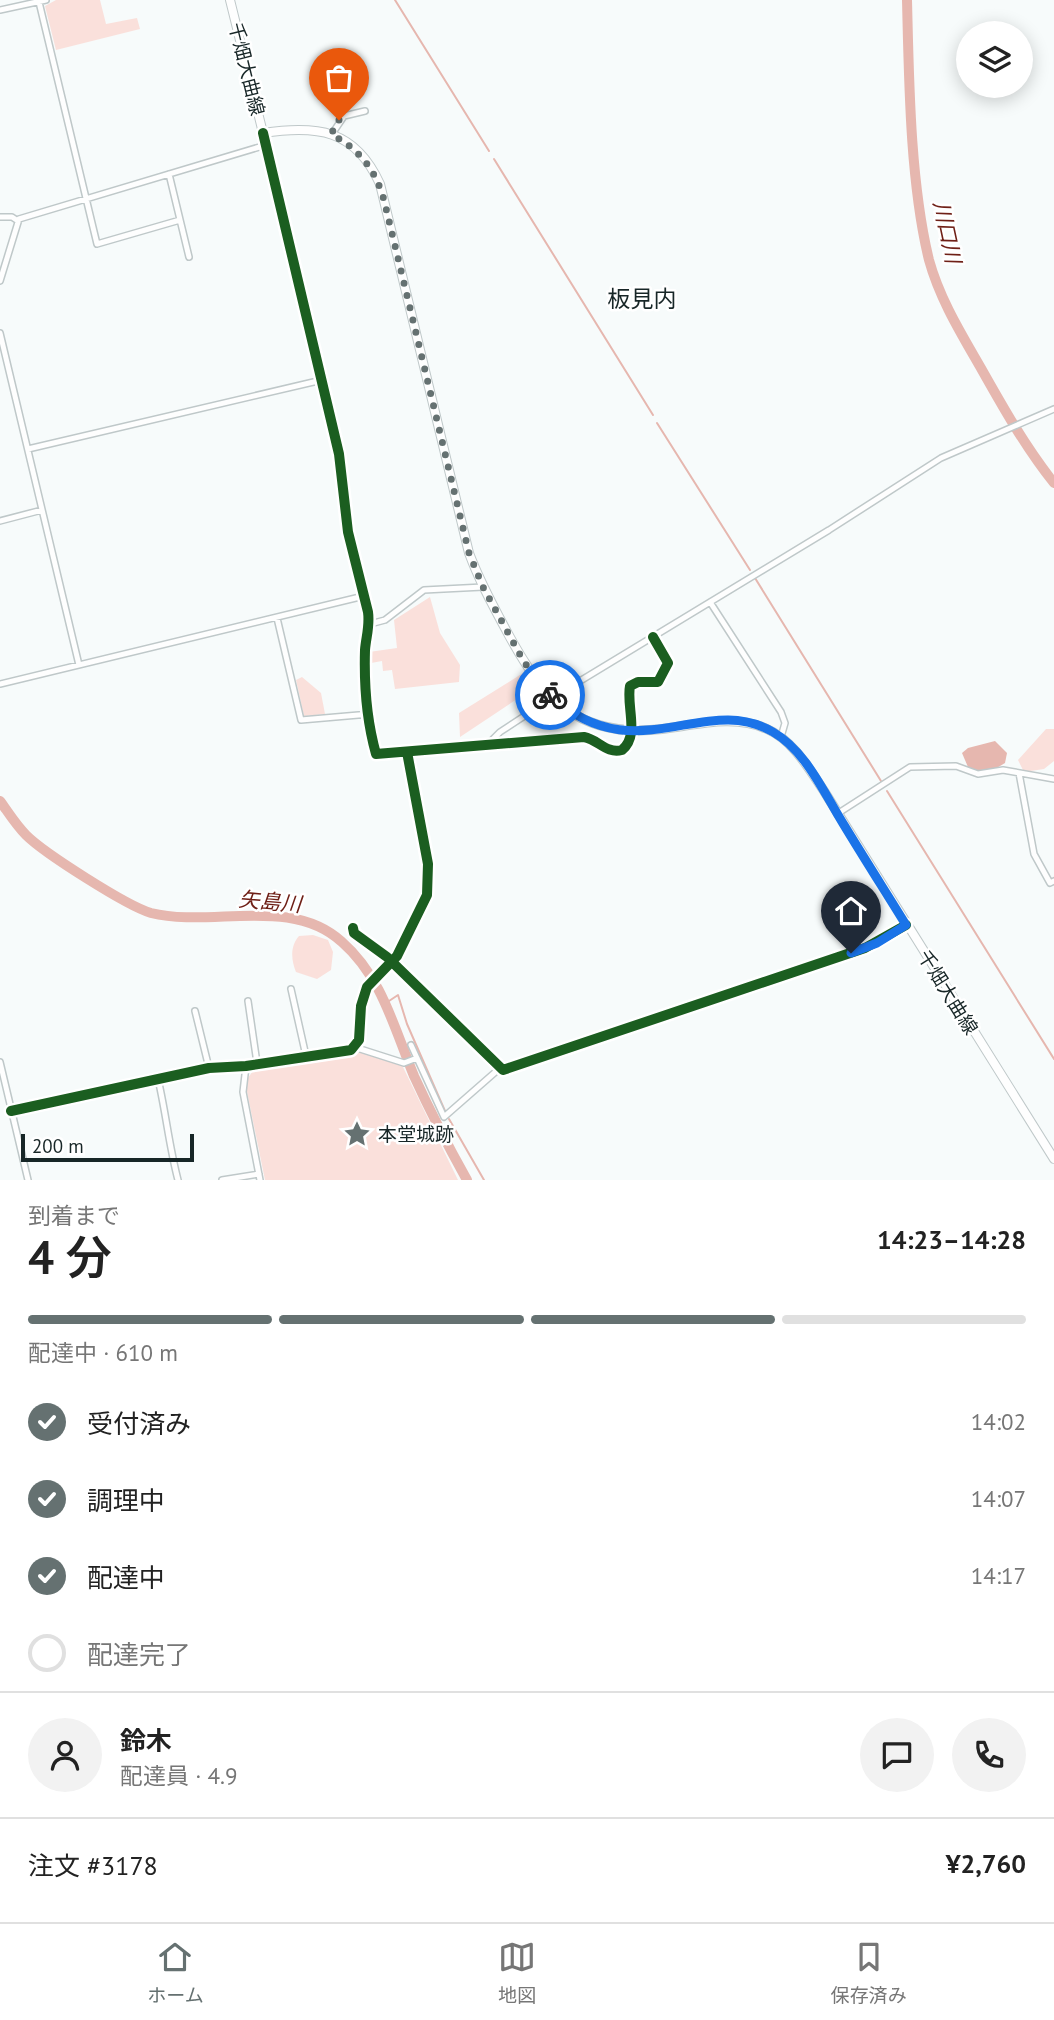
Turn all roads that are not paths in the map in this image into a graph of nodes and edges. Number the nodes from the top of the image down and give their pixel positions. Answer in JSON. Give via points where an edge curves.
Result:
{"nodes":[{"id":1,"x":230,"y":0,"type":"edge"},
{"id":2,"x":43,"y":1,"type":"edge"},
{"id":3,"x":0,"y":10,"type":"edge"},
{"id":4,"x":365,"y":111,"type":"dead end"},
{"id":5,"x":263,"y":133,"type":"junction"},
{"id":6,"x":331,"y":134,"type":"junction"},
{"id":7,"x":266,"y":145,"type":"junction"},
{"id":8,"x":169,"y":174,"type":"junction"},
{"id":9,"x":86,"y":199,"type":"junction"},
{"id":10,"x":0,"y":217,"type":"edge"},
{"id":11,"x":180,"y":220,"type":"junction"},
{"id":12,"x":18,"y":221,"type":"junction"},
{"id":13,"x":189,"y":257,"type":"dead end"},
{"id":14,"x":0,"y":281,"type":"edge"},
{"id":15,"x":0,"y":333,"type":"edge"},
{"id":16,"x":321,"y":380,"type":"junction"},
{"id":17,"x":1054,"y":409,"type":"edge"},
{"id":18,"x":28,"y":449,"type":"junction"},
{"id":19,"x":42,"y":510,"type":"junction"},
{"id":20,"x":0,"y":521,"type":"edge"},
{"id":21,"x":483,"y":587,"type":"junction"},
{"id":22,"x":364,"y":596,"type":"junction"},
{"id":23,"x":710,"y":602,"type":"junction"},
{"id":24,"x":277,"y":618,"type":"junction"},
{"id":25,"x":370,"y":624,"type":"junction"},
{"id":26,"x":653,"y":637,"type":"junction"},
{"id":27,"x":79,"y":666,"type":"junction"},
{"id":28,"x":0,"y":684,"type":"edge"},
{"id":29,"x":552,"y":698,"type":"junction"},
{"id":30,"x":370,"y":714,"type":"junction"},
{"id":31,"x":633,"y":732,"type":"junction"},
{"id":32,"x":781,"y":737,"type":"junction"},
{"id":33,"x":487,"y":745,"type":"junction"},
{"id":34,"x":407,"y":752,"type":"junction"},
{"id":35,"x":1019,"y":773,"type":"junction"},
{"id":36,"x":1054,"y":779,"type":"edge"},
{"id":37,"x":837,"y":814,"type":"junction"},
{"id":38,"x":1054,"y":881,"type":"edge"},
{"id":39,"x":906,"y":925,"type":"junction"},
{"id":40,"x":353,"y":928,"type":"dead end"},
{"id":41,"x":393,"y":962,"type":"junction"},
{"id":42,"x":291,"y":989,"type":"dead end"},
{"id":43,"x":248,"y":1001,"type":"dead end"},
{"id":44,"x":195,"y":1011,"type":"dead end"},
{"id":45,"x":411,"y":1045,"type":"dead end"},
{"id":46,"x":354,"y":1047,"type":"junction"},
{"id":47,"x":306,"y":1056,"type":"junction"},
{"id":48,"x":417,"y":1058,"type":"junction"},
{"id":49,"x":0,"y":1062,"type":"edge"},
{"id":50,"x":257,"y":1063,"type":"junction"},
{"id":51,"x":246,"y":1066,"type":"junction"},
{"id":52,"x":209,"y":1068,"type":"junction"},
{"id":53,"x":500,"y":1068,"type":"junction"},
{"id":54,"x":158,"y":1079,"type":"junction"},
{"id":55,"x":11,"y":1111,"type":"junction"},
{"id":56,"x":444,"y":1117,"type":"junction"},
{"id":57,"x":447,"y":1126,"type":"dead end"},
{"id":58,"x":1054,"y":1158,"type":"edge"},
{"id":59,"x":260,"y":1177,"type":"edge"},
{"id":60,"x":28,"y":1180,"type":"edge"},
{"id":61,"x":178,"y":1180,"type":"edge"},
{"id":62,"x":222,"y":1180,"type":"edge"}],
"edges":[{"from":1,"to":5,"type":"main road","name":"千畑大曲線"},
{"from":2,"to":3,"type":"street"},
{"from":2,"to":9,"type":"street"},
{"from":4,"to":6,"type":"street","via":[[344,116]]},
{"from":5,"to":6,"type":"main road","name":"千畑大曲線","via":[[305,128]]},
{"from":5,"to":7,"type":"street"},
{"from":6,"to":21,"type":"main road","name":"千畑大曲線","via":[[364,158],[380,184],[469,553]]},
{"from":7,"to":8,"type":"street"},
{"from":7,"to":16,"type":"street"},
{"from":8,"to":9,"type":"street"},
{"from":8,"to":11,"type":"street"},
{"from":9,"to":11,"type":"street","via":[[97,244]]},
{"from":9,"to":12,"type":"street"},
{"from":10,"to":12,"type":"street"},
{"from":11,"to":13,"type":"street"},
{"from":12,"to":14,"type":"street"},
{"from":15,"to":18,"type":"street"},
{"from":16,"to":18,"type":"street"},
{"from":16,"to":22,"type":"street"},
{"from":17,"to":23,"type":"street","via":[[941,458]]},
{"from":18,"to":19,"type":"street"},
{"from":19,"to":20,"type":"street"},
{"from":19,"to":27,"type":"street"},
{"from":21,"to":25,"type":"street","via":[[424,590],[385,620]]},
{"from":21,"to":29,"type":"main road","name":"千畑大曲線","via":[[524,662]]},
{"from":22,"to":24,"type":"street"},
{"from":22,"to":25,"type":"street"},
{"from":23,"to":26,"type":"street"},
{"from":23,"to":32,"type":"street","via":[[781,712],[785,723]]},
{"from":24,"to":27,"type":"street"},
{"from":24,"to":30,"type":"street","via":[[301,720]]},
{"from":25,"to":30,"type":"street","via":[[365,649]]},
{"from":26,"to":29,"type":"street"},
{"from":26,"to":31,"type":"street","via":[[667,663],[658,681],[631,686],[628,698]]},
{"from":27,"to":28,"type":"street"},
{"from":29,"to":31,"type":"main road","name":"千畑大曲線","via":[[595,726]]},
{"from":29,"to":33,"type":"street"},
{"from":30,"to":34,"type":"street","via":[[376,754]]},
{"from":31,"to":32,"type":"main road","name":"千畑大曲線","via":[[736,722],[758,725]]},
{"from":31,"to":33,"type":"street","via":[[628,746],[616,751],[584,737]]},
{"from":32,"to":37,"type":"main road","name":"千畑大曲線"},
{"from":33,"to":34,"type":"street"},
{"from":34,"to":41,"type":"street","via":[[429,876],[426,901]]},
{"from":35,"to":36,"type":"street"},
{"from":35,"to":37,"type":"street","via":[[978,774],[956,766],[910,767]]},
{"from":35,"to":38,"type":"street","via":[[1034,854],[1050,883]]},
{"from":37,"to":39,"type":"main road","name":"千畑大曲線"},
{"from":39,"to":53,"type":"street","via":[[865,948]]},
{"from":39,"to":58,"type":"main road","name":"千畑大曲線"},
{"from":40,"to":41,"type":"street"},
{"from":41,"to":46,"type":"street","via":[[377,974],[362,999],[359,1040]]},
{"from":41,"to":53,"type":"street"},
{"from":42,"to":47,"type":"street"},
{"from":43,"to":50,"type":"street"},
{"from":44,"to":52,"type":"street"},
{"from":45,"to":48,"type":"street"},
{"from":46,"to":47,"type":"street","via":[[341,1054]]},
{"from":46,"to":48,"type":"street","via":[[406,1063]]},
{"from":47,"to":50,"type":"street"},
{"from":48,"to":56,"type":"street"},
{"from":49,"to":55,"type":"street"},
{"from":50,"to":51,"type":"street"},
{"from":51,"to":52,"type":"street"},
{"from":51,"to":59,"type":"street","via":[[243,1092]]},
{"from":52,"to":54,"type":"street"},
{"from":53,"to":56,"type":"street"},
{"from":54,"to":55,"type":"street"},
{"from":54,"to":61,"type":"street"},
{"from":55,"to":60,"type":"street"},
{"from":56,"to":57,"type":"street"},
{"from":59,"to":62,"type":"street"}]}
